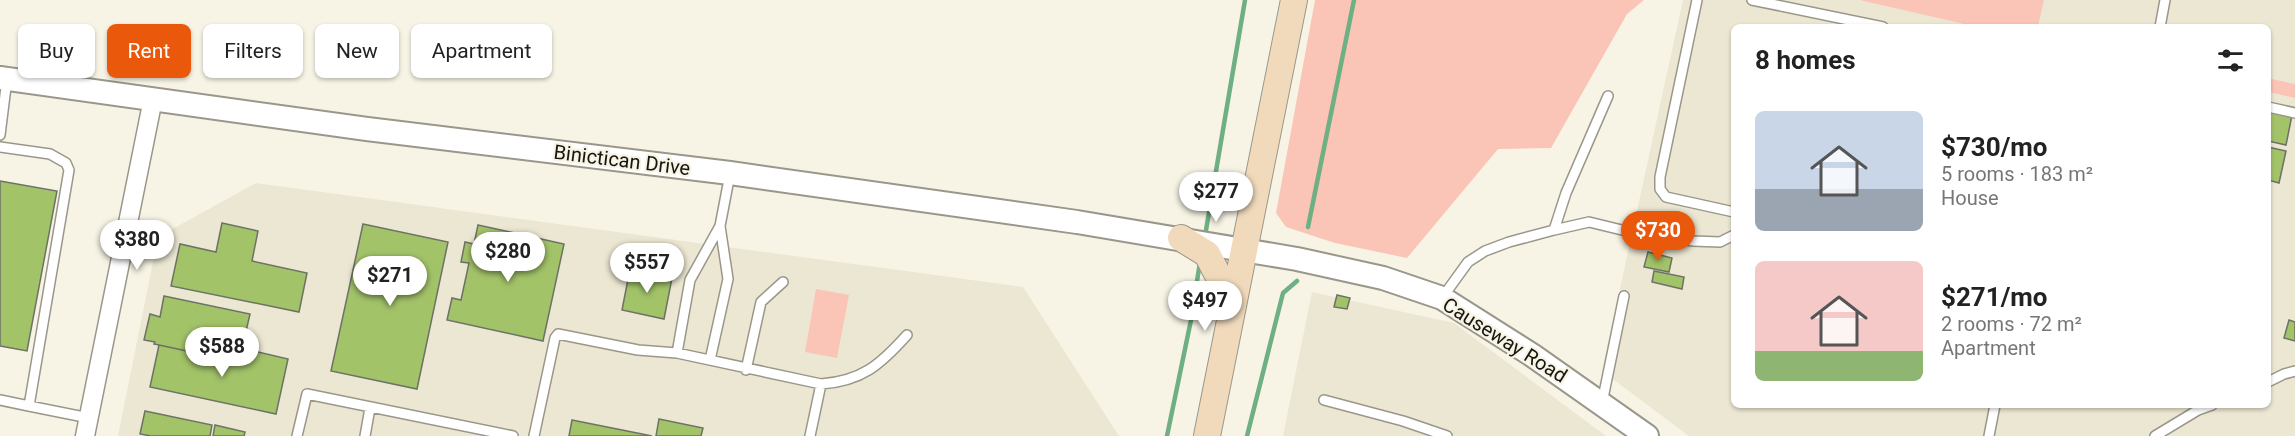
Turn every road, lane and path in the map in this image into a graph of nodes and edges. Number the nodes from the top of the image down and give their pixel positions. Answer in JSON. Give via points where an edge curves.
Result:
{"nodes":[{"id":1,"x":1294,"y":0,"type":"edge"},
{"id":2,"x":1697,"y":0,"type":"edge"},
{"id":3,"x":1752,"y":0,"type":"edge"},
{"id":4,"x":2165,"y":0,"type":"edge"},
{"id":5,"x":1868,"y":24,"type":"edge"},
{"id":6,"x":2161,"y":24,"type":"edge"},
{"id":7,"x":4,"y":78,"type":"edge"},
{"id":8,"x":1608,"y":96,"type":"dead end"},
{"id":9,"x":153,"y":99,"type":"junction"},
{"id":10,"x":2271,"y":108,"type":"edge"},
{"id":11,"x":2295,"y":113,"type":"edge"},
{"id":12,"x":0,"y":135,"type":"edge"},
{"id":13,"x":0,"y":147,"type":"edge"},
{"id":14,"x":730,"y":173,"type":"junction"},
{"id":15,"x":1731,"y":211,"type":"edge"},
{"id":16,"x":720,"y":226,"type":"junction"},
{"id":17,"x":1554,"y":230,"type":"junction"},
{"id":18,"x":1731,"y":236,"type":"edge"},
{"id":19,"x":1181,"y":238,"type":"junction"},
{"id":20,"x":1244,"y":249,"type":"junction"},
{"id":21,"x":783,"y":282,"type":"dead end"},
{"id":22,"x":1624,"y":296,"type":"dead end"},
{"id":23,"x":1442,"y":298,"type":"junction"},
{"id":24,"x":1233,"y":304,"type":"junction"},
{"id":25,"x":907,"y":335,"type":"dead end"},
{"id":26,"x":677,"y":353,"type":"junction"},
{"id":27,"x":710,"y":360,"type":"junction"},
{"id":28,"x":746,"y":370,"type":"junction"},
{"id":29,"x":2295,"y":371,"type":"edge"},
{"id":30,"x":2271,"y":380,"type":"edge"},
{"id":31,"x":821,"y":384,"type":"junction"},
{"id":32,"x":0,"y":400,"type":"edge"},
{"id":33,"x":1324,"y":400,"type":"dead end"},
{"id":34,"x":1602,"y":403,"type":"junction"},
{"id":35,"x":28,"y":406,"type":"junction"},
{"id":36,"x":370,"y":408,"type":"junction"},
{"id":37,"x":1994,"y":408,"type":"edge"},
{"id":38,"x":2204,"y":408,"type":"edge"},
{"id":39,"x":87,"y":427,"type":"edge"},
{"id":40,"x":1206,"y":432,"type":"edge"},
{"id":41,"x":1637,"y":433,"type":"edge"},
{"id":42,"x":496,"y":434,"type":"edge"},
{"id":43,"x":297,"y":436,"type":"edge"},
{"id":44,"x":365,"y":436,"type":"edge"},
{"id":45,"x":513,"y":436,"type":"edge"},
{"id":46,"x":534,"y":436,"type":"edge"},
{"id":47,"x":810,"y":436,"type":"edge"},
{"id":48,"x":1447,"y":436,"type":"edge"},
{"id":49,"x":1989,"y":436,"type":"edge"},
{"id":50,"x":2155,"y":436,"type":"edge"}],
"edges":[{"from":1,"to":20,"type":"main road"},
{"from":2,"to":15,"type":"lane","via":[[1660,189],[1666,197]]},
{"from":3,"to":5,"type":"lane"},
{"from":4,"to":6,"type":"lane"},
{"from":7,"to":9,"type":"street","name":"Binictican Drive"},
{"from":7,"to":12,"type":"lane"},
{"from":8,"to":17,"type":"lane"},
{"from":9,"to":14,"type":"street","name":"Binictican Drive"},
{"from":9,"to":39,"type":"street"},
{"from":10,"to":11,"type":"lane"},
{"from":13,"to":35,"type":"lane","via":[[50,154],[66,163],[69,170]]},
{"from":14,"to":16,"type":"lane"},
{"from":14,"to":19,"type":"street","name":"Binictican Drive"},
{"from":16,"to":26,"type":"lane","via":[[690,280]]},
{"from":16,"to":27,"type":"lane","via":[[728,279]]},
{"from":17,"to":18,"type":"lane","via":[[1589,222],[1693,241],[1720,242]]},
{"from":17,"to":23,"type":"lane","via":[[1485,251],[1468,262]]},
{"from":19,"to":20,"type":"street","name":"Binictican Drive"},
{"from":19,"to":24,"type":"main road","via":[[1207,254]]},
{"from":20,"to":23,"type":"street","name":"Causeway Road","via":[[1383,278]]},
{"from":20,"to":24,"type":"main road"},
{"from":21,"to":28,"type":"lane","via":[[761,302]]},
{"from":22,"to":34,"type":"lane"},
{"from":23,"to":34,"type":"street","name":"Causeway Road"},
{"from":24,"to":40,"type":"main road"},
{"from":25,"to":31,"type":"lane","via":[[870,371],[843,382]]},
{"from":26,"to":27,"type":"lane"},
{"from":26,"to":46,"type":"lane","via":[[638,350],[558,334]]},
{"from":27,"to":28,"type":"lane"},
{"from":28,"to":31,"type":"lane"},
{"from":29,"to":30,"type":"lane"},
{"from":31,"to":47,"type":"lane"},
{"from":32,"to":35,"type":"lane"},
{"from":33,"to":48,"type":"lane"},
{"from":34,"to":41,"type":"street","name":"Causeway Road"},
{"from":35,"to":39,"type":"lane"},
{"from":36,"to":42,"type":"lane"},
{"from":36,"to":43,"type":"lane","via":[[307,394]]},
{"from":36,"to":44,"type":"lane"},
{"from":37,"to":49,"type":"lane"},
{"from":38,"to":50,"type":"lane"},
{"from":42,"to":45,"type":"lane"}]}
